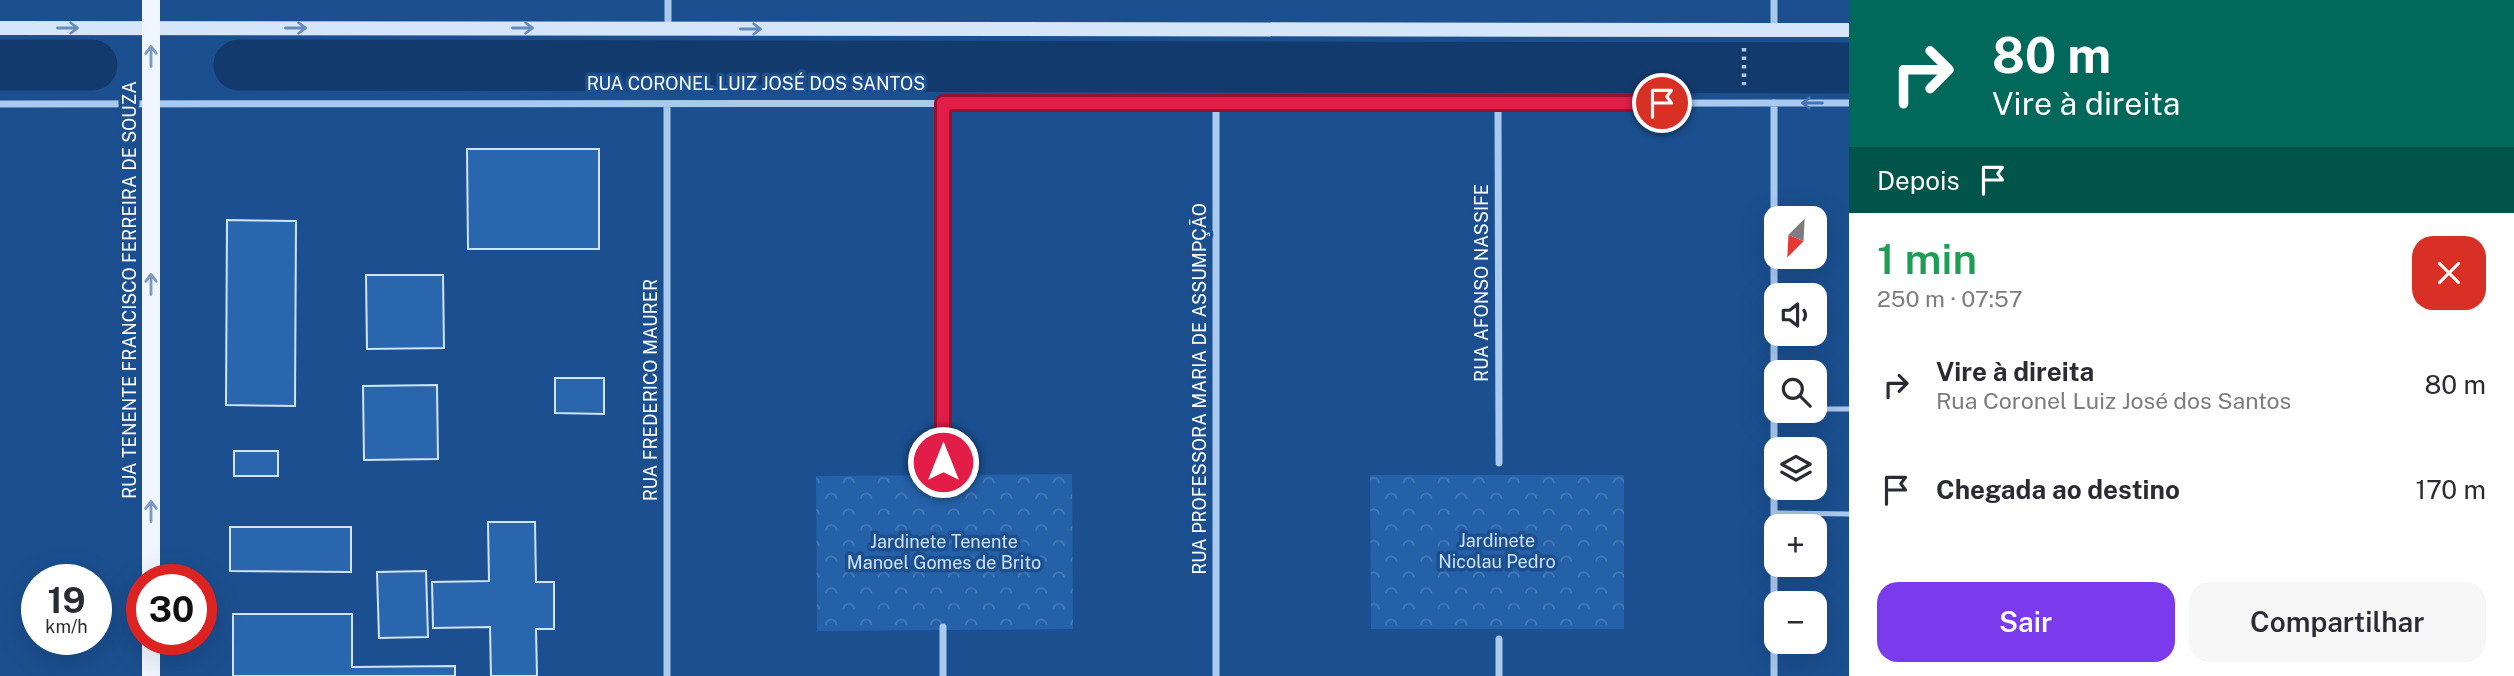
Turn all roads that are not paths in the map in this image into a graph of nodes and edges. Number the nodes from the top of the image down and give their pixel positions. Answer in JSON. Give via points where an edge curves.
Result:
{"nodes":[{"id":1,"x":151,"y":0,"type":"edge"},
{"id":2,"x":668,"y":0,"type":"edge"},
{"id":3,"x":1774,"y":0,"type":"edge"},
{"id":4,"x":0,"y":28,"type":"edge"},
{"id":5,"x":151,"y":28,"type":"junction"},
{"id":6,"x":668,"y":29,"type":"junction"},
{"id":7,"x":1774,"y":30,"type":"junction"},
{"id":8,"x":1849,"y":30,"type":"edge"},
{"id":9,"x":943,"y":103,"type":"junction"},
{"id":10,"x":1216,"y":103,"type":"junction"},
{"id":11,"x":1497,"y":103,"type":"junction"},
{"id":12,"x":1774,"y":103,"type":"junction"},
{"id":13,"x":1849,"y":103,"type":"edge"},
{"id":14,"x":0,"y":104,"type":"edge"},
{"id":15,"x":151,"y":104,"type":"junction"},
{"id":16,"x":667,"y":104,"type":"junction"},
{"id":17,"x":1775,"y":360,"type":"edge"},
{"id":18,"x":1827,"y":409,"type":"edge"},
{"id":19,"x":1849,"y":409,"type":"edge"},
{"id":20,"x":1775,"y":423,"type":"edge"},
{"id":21,"x":943,"y":462,"type":"dead end"},
{"id":22,"x":1499,"y":463,"type":"dead end"},
{"id":23,"x":1774,"y":513,"type":"junction"},
{"id":24,"x":1849,"y":514,"type":"edge"},
{"id":25,"x":151,"y":564,"type":"edge"},
{"id":26,"x":943,"y":627,"type":"dead end"},
{"id":27,"x":1499,"y":639,"type":"dead end"},
{"id":28,"x":151,"y":655,"type":"edge"},
{"id":29,"x":151,"y":676,"type":"edge"},
{"id":30,"x":667,"y":676,"type":"edge"},
{"id":31,"x":943,"y":676,"type":"edge"},
{"id":32,"x":1216,"y":676,"type":"edge"},
{"id":33,"x":1499,"y":676,"type":"edge"},
{"id":34,"x":1774,"y":676,"type":"edge"}],
"edges":[{"from":1,"to":5,"type":"main road","name":"RUA TENENTE FRANCISCO FERREIRA DE SOUZA"},
{"from":2,"to":6,"type":"street"},
{"from":3,"to":7,"type":"street"},
{"from":4,"to":5,"type":"main road","one_way":true},
{"from":5,"to":6,"type":"main road","one_way":true},
{"from":15,"to":5,"type":"main road","name":"RUA TENENTE FRANCISCO FERREIRA DE SOUZA","one_way":true},
{"from":6,"to":7,"type":"main road","one_way":true},
{"from":7,"to":8,"type":"main road"},
{"from":9,"to":10,"type":"street","name":"RUA CORONEL LUIZ JOSÉ DOS SANTOS"},
{"from":9,"to":16,"type":"street","name":"RUA CORONEL LUIZ JOSÉ DOS SANTOS"},
{"from":9,"to":21,"type":"street"},
{"from":10,"to":11,"type":"street","name":"RUA CORONEL LUIZ JOSÉ DOS SANTOS"},
{"from":10,"to":32,"type":"street","name":"RUA PROFESSORA MARIA DE ASSUMPÇÃO"},
{"from":11,"to":12,"type":"street","name":"RUA CORONEL LUIZ JOSÉ DOS SANTOS"},
{"from":11,"to":22,"type":"street","name":"RUA AFONSO NASSIFE"},
{"from":13,"to":12,"type":"street","name":"RUA CORONEL LUIZ JOSÉ DOS SANTOS","one_way":true},
{"from":12,"to":17,"type":"street"},
{"from":14,"to":15,"type":"street","name":"RUA CORONEL LUIZ JOSÉ DOS SANTOS"},
{"from":15,"to":16,"type":"street","name":"RUA CORONEL LUIZ JOSÉ DOS SANTOS"},
{"from":25,"to":15,"type":"main road","name":"RUA TENENTE FRANCISCO FERREIRA DE SOUZA","one_way":true},
{"from":16,"to":30,"type":"street","name":"RUA FREDERICO MAURER"},
{"from":18,"to":19,"type":"lane"},
{"from":20,"to":23,"type":"street"},
{"from":23,"to":24,"type":"lane"},
{"from":23,"to":34,"type":"street"},
{"from":26,"to":31,"type":"street"},
{"from":27,"to":33,"type":"street"},
{"from":28,"to":29,"type":"main road"}]}
